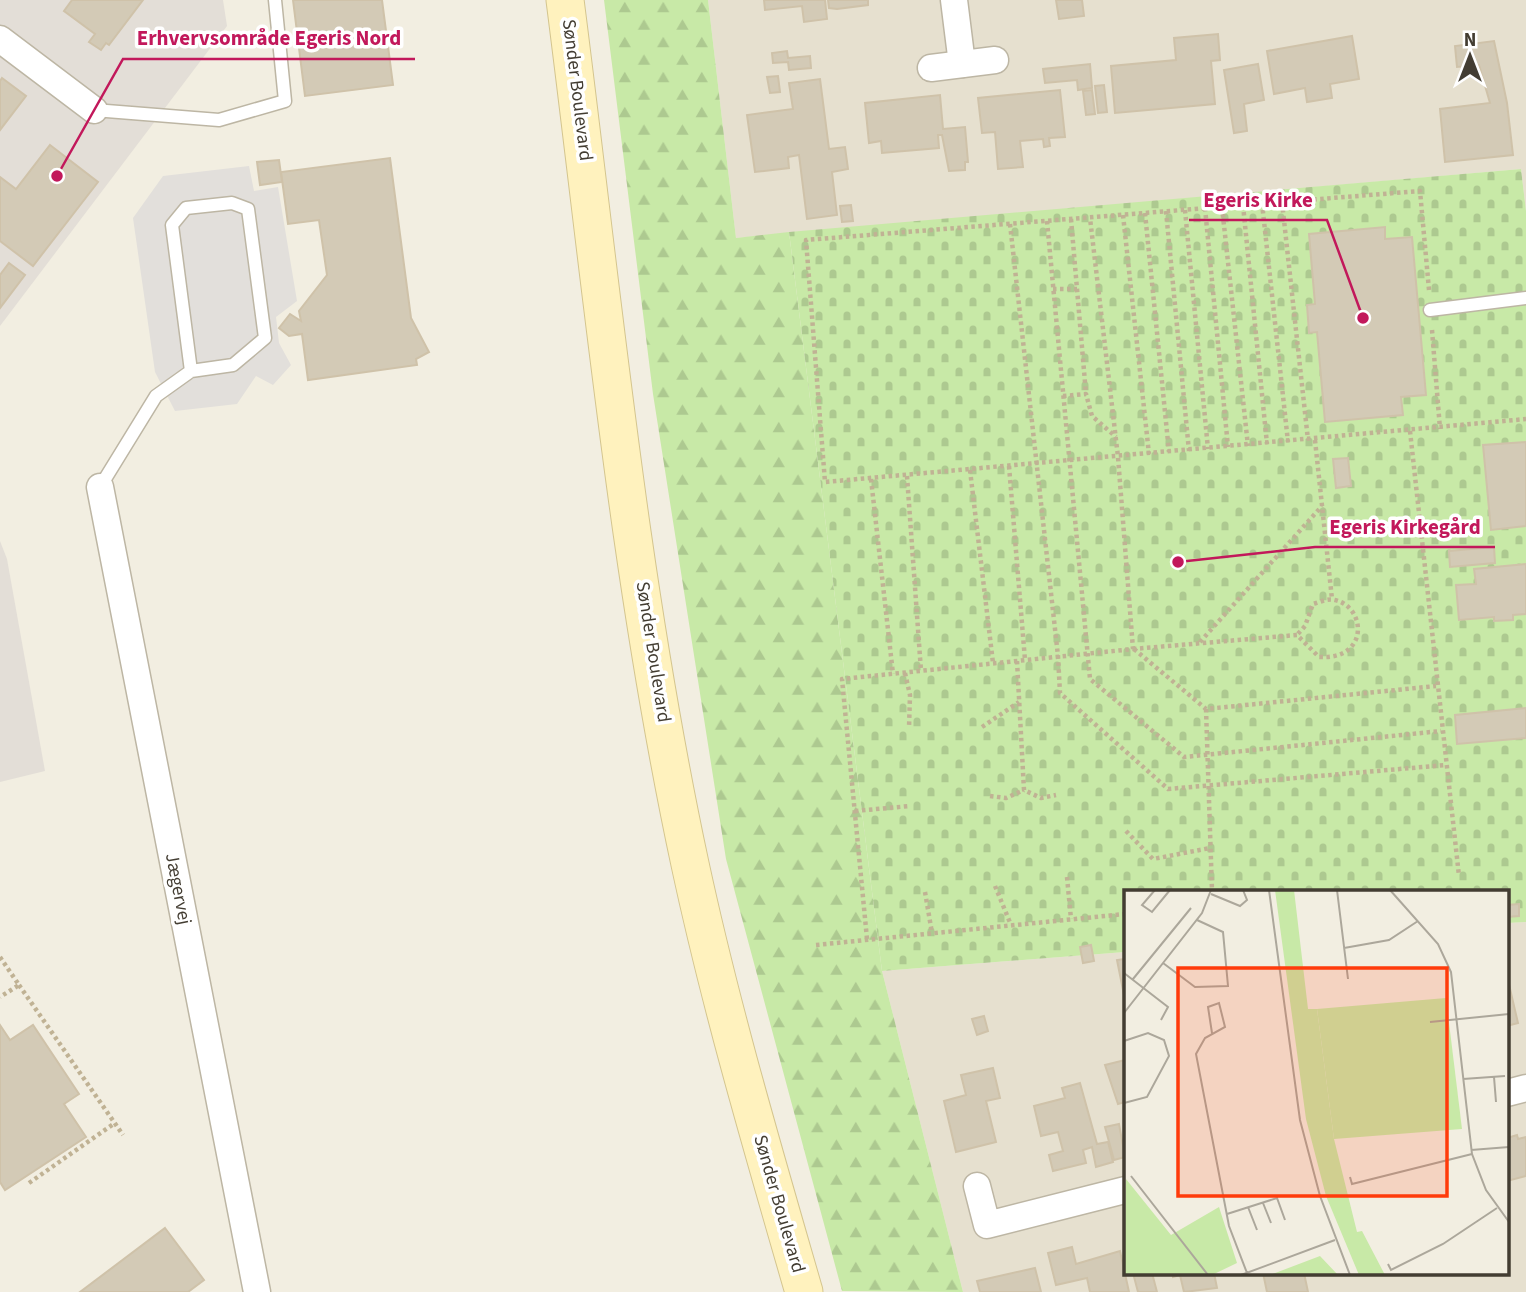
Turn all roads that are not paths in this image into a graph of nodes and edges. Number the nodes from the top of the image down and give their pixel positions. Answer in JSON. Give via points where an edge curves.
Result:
{"nodes":[{"id":1,"x":275,"y":0,"type":"edge"},
{"id":2,"x":565,"y":0,"type":"edge"},
{"id":3,"x":954,"y":0,"type":"edge"},
{"id":4,"x":0,"y":39,"type":"edge"},
{"id":5,"x":995,"y":60,"type":"dead end"},
{"id":6,"x":962,"y":64,"type":"junction"},
{"id":7,"x":931,"y":68,"type":"dead end"},
{"id":8,"x":94,"y":110,"type":"joint"},
{"id":9,"x":1526,"y":298,"type":"edge"},
{"id":10,"x":1430,"y":310,"type":"road end"},
{"id":11,"x":191,"y":371,"type":"junction"},
{"id":12,"x":100,"y":487,"type":"joint"},
{"id":13,"x":1526,"y":1088,"type":"edge"},
{"id":14,"x":1508,"y":1093,"type":"edge"},
{"id":15,"x":976,"y":1186,"type":"dead end"},
{"id":16,"x":1124,"y":1190,"type":"edge"},
{"id":17,"x":257,"y":1292,"type":"edge"},
{"id":18,"x":804,"y":1292,"type":"edge"}],
"edges":[{"from":1,"to":8,"type":"lane","via":[[285,101],[219,120]]},
{"from":2,"to":18,"type":"street","name":"Sønder Boulevard","via":[[645,615],[687,850],[744,1085]]},
{"from":3,"to":6,"type":"street"},
{"from":4,"to":8,"type":"street"},
{"from":5,"to":6,"type":"street"},
{"from":6,"to":7,"type":"street"},
{"from":9,"to":10,"type":"lane"},
{"from":11,"to":11,"type":"lane","via":[[172,225],[186,208],[232,202],[248,209],[265,338],[233,365]]},
{"from":11,"to":12,"type":"lane","via":[[156,396]]},
{"from":12,"to":17,"type":"street","name":"Jægervej"},
{"from":13,"to":14,"type":"street"},
{"from":15,"to":16,"type":"street","via":[[986,1225]]}]}
